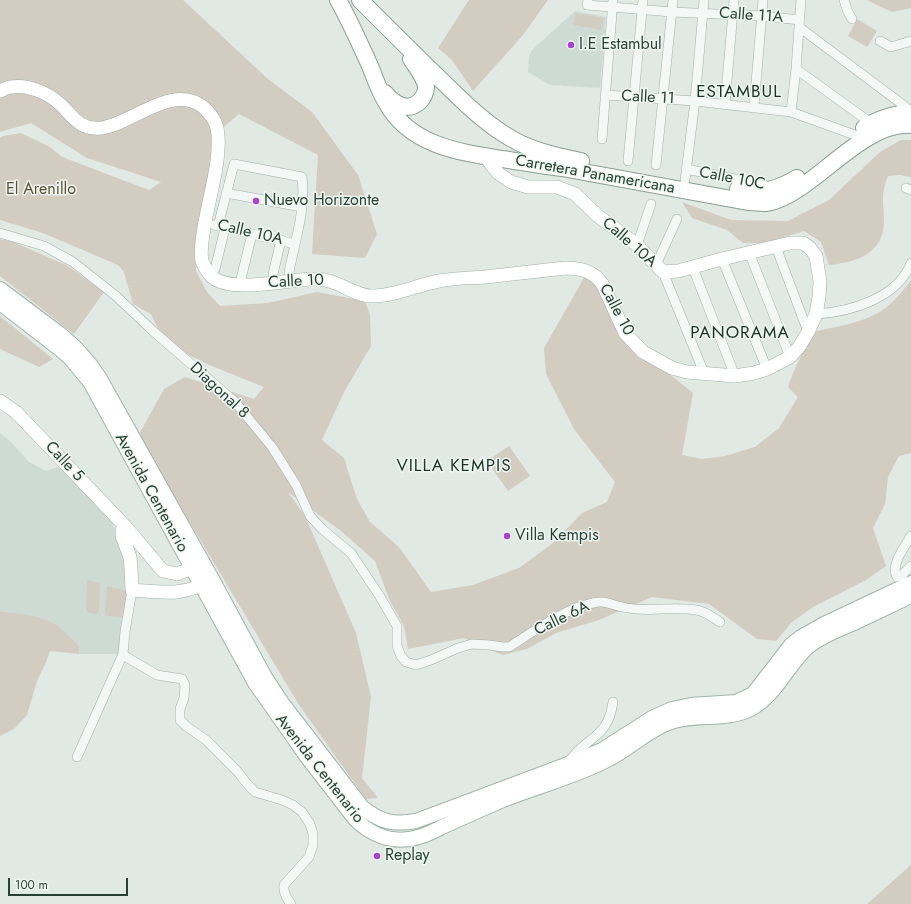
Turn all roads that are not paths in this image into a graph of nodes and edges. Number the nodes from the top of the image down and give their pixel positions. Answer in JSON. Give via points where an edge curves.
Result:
{"nodes":[{"id":1,"x":338,"y":0,"type":"edge"},
{"id":2,"x":588,"y":0,"type":"edge"},
{"id":3,"x":643,"y":0,"type":"edge"},
{"id":4,"x":673,"y":0,"type":"edge"},
{"id":5,"x":704,"y":0,"type":"edge"},
{"id":6,"x":734,"y":0,"type":"edge"},
{"id":7,"x":763,"y":0,"type":"edge"},
{"id":8,"x":801,"y":0,"type":"edge"},
{"id":9,"x":844,"y":0,"type":"edge"},
{"id":10,"x":364,"y":2,"type":"edge"},
{"id":11,"x":613,"y":4,"type":"edge"},
{"id":12,"x":642,"y":10,"type":"junction"},
{"id":13,"x":672,"y":12,"type":"junction"},
{"id":14,"x":703,"y":13,"type":"junction"},
{"id":15,"x":733,"y":15,"type":"junction"},
{"id":16,"x":762,"y":16,"type":"junction"},
{"id":17,"x":852,"y":19,"type":"dead end"},
{"id":18,"x":799,"y":24,"type":"junction"},
{"id":19,"x":387,"y":28,"type":"junction"},
{"id":20,"x":911,"y":41,"type":"edge"},
{"id":21,"x":880,"y":42,"type":"dead end"},
{"id":22,"x":796,"y":69,"type":"junction"},
{"id":23,"x":373,"y":73,"type":"junction"},
{"id":24,"x":0,"y":91,"type":"edge"},
{"id":25,"x":605,"y":95,"type":"junction"},
{"id":26,"x":635,"y":98,"type":"junction"},
{"id":27,"x":663,"y":98,"type":"junction"},
{"id":28,"x":695,"y":100,"type":"junction"},
{"id":29,"x":725,"y":104,"type":"junction"},
{"id":30,"x":754,"y":107,"type":"junction"},
{"id":31,"x":791,"y":112,"type":"junction"},
{"id":32,"x":911,"y":112,"type":"edge"},
{"id":33,"x":871,"y":123,"type":"junction"},
{"id":34,"x":911,"y":125,"type":"edge"},
{"id":35,"x":855,"y":135,"type":"junction"},
{"id":36,"x":602,"y":139,"type":"dead end"},
{"id":37,"x":486,"y":157,"type":"junction"},
{"id":38,"x":628,"y":160,"type":"dead end"},
{"id":39,"x":656,"y":165,"type":"dead end"},
{"id":40,"x":685,"y":175,"type":"junction"},
{"id":41,"x":226,"y":193,"type":"junction"},
{"id":42,"x":651,"y":204,"type":"dead end"},
{"id":43,"x":302,"y":207,"type":"junction"},
{"id":44,"x":677,"y":219,"type":"dead end"},
{"id":45,"x":205,"y":223,"type":"junction"},
{"id":46,"x":222,"y":227,"type":"junction"},
{"id":47,"x":0,"y":233,"type":"edge"},
{"id":48,"x":252,"y":234,"type":"junction"},
{"id":49,"x":281,"y":240,"type":"junction"},
{"id":50,"x":790,"y":243,"type":"joint"},
{"id":51,"x":295,"y":244,"type":"junction"},
{"id":52,"x":637,"y":245,"type":"junction"},
{"id":53,"x":776,"y":247,"type":"junction"},
{"id":54,"x":749,"y":252,"type":"junction"},
{"id":55,"x":722,"y":259,"type":"junction"},
{"id":56,"x":911,"y":263,"type":"edge"},
{"id":57,"x":693,"y":268,"type":"junction"},
{"id":58,"x":215,"y":269,"type":"dead end"},
{"id":59,"x":659,"y":269,"type":"junction"},
{"id":60,"x":289,"y":272,"type":"dead end"},
{"id":61,"x":273,"y":274,"type":"dead end"},
{"id":62,"x":240,"y":283,"type":"dead end"},
{"id":63,"x":0,"y":289,"type":"edge"},
{"id":64,"x":0,"y":303,"type":"edge"},
{"id":65,"x":816,"y":314,"type":"junction"},
{"id":66,"x":808,"y":332,"type":"junction"},
{"id":67,"x":790,"y":358,"type":"junction"},
{"id":68,"x":767,"y":369,"type":"junction"},
{"id":69,"x":704,"y":373,"type":"junction"},
{"id":70,"x":735,"y":376,"type":"junction"},
{"id":71,"x":0,"y":401,"type":"edge"},
{"id":72,"x":125,"y":526,"type":"junction"},
{"id":73,"x":911,"y":536,"type":"edge"},
{"id":74,"x":197,"y":565,"type":"junction"},
{"id":75,"x":911,"y":566,"type":"edge"},
{"id":76,"x":207,"y":582,"type":"junction"},
{"id":77,"x":911,"y":583,"type":"edge"},
{"id":78,"x":132,"y":590,"type":"junction"},
{"id":79,"x":911,"y":596,"type":"edge"},
{"id":80,"x":720,"y":622,"type":"dead end"},
{"id":81,"x":397,"y":626,"type":"joint"},
{"id":82,"x":238,"y":639,"type":"junction"},
{"id":83,"x":123,"y":654,"type":"junction"},
{"id":84,"x":613,"y":702,"type":"dead end"},
{"id":85,"x":77,"y":757,"type":"dead end"},
{"id":86,"x":568,"y":764,"type":"junction"},
{"id":87,"x":291,"y":904,"type":"edge"}],
"edges":[{"from":1,"to":23,"type":"highway","name":"Carretera Panamericana"},
{"from":2,"to":11,"type":"street","name":"Calle 11A","via":[[587,5]]},
{"from":3,"to":12,"type":"street"},
{"from":4,"to":13,"type":"street"},
{"from":5,"to":14,"type":"street"},
{"from":6,"to":15,"type":"street"},
{"from":7,"to":16,"type":"street"},
{"from":8,"to":18,"type":"street"},
{"from":9,"to":17,"type":"street"},
{"from":10,"to":19,"type":"highway","name":"Carretera Panamericana"},
{"from":11,"to":12,"type":"street","name":"Calle 11A"},
{"from":11,"to":25,"type":"street"},
{"from":12,"to":13,"type":"street","name":"Calle 11A"},
{"from":12,"to":26,"type":"street"},
{"from":13,"to":14,"type":"street","name":"Calle 11A"},
{"from":13,"to":27,"type":"street"},
{"from":14,"to":15,"type":"street","name":"Calle 11A"},
{"from":14,"to":28,"type":"street"},
{"from":15,"to":16,"type":"street","name":"Calle 11A"},
{"from":15,"to":29,"type":"street"},
{"from":16,"to":18,"type":"street","name":"Calle 11A"},
{"from":16,"to":30,"type":"street"},
{"from":18,"to":22,"type":"street"},
{"from":18,"to":32,"type":"street","name":"Calle 11A"},
{"from":19,"to":23,"type":"highway","via":[[420,74],[426,87],[422,99],[413,106],[402,106],[389,98]]},
{"from":19,"to":40,"type":"highway","name":"Carretera Panamericana","via":[[487,123],[512,139],[563,157]]},
{"from":20,"to":21,"type":"street","via":[[891,47]]},
{"from":22,"to":31,"type":"street"},
{"from":22,"to":33,"type":"street"},
{"from":23,"to":37,"type":"highway","name":"Carretera Panamericana","via":[[393,113],[418,136],[442,147]]},
{"from":24,"to":45,"type":"street","name":"Calle 10","via":[[11,87],[27,87],[42,92],[59,104],[75,121],[99,128],[111,126],[161,103],[181,99],[198,104],[213,118],[217,127],[216,164]]},
{"from":25,"to":26,"type":"street","name":"Calle 11"},
{"from":25,"to":36,"type":"street"},
{"from":26,"to":27,"type":"street","name":"Calle 11"},
{"from":26,"to":38,"type":"street"},
{"from":27,"to":28,"type":"street","name":"Calle 11"},
{"from":27,"to":39,"type":"street"},
{"from":28,"to":29,"type":"street","name":"Calle 11"},
{"from":28,"to":40,"type":"street"},
{"from":29,"to":30,"type":"street","name":"Calle 11"},
{"from":30,"to":31,"type":"street","name":"Calle 11"},
{"from":31,"to":35,"type":"street","name":"Calle 11"},
{"from":32,"to":33,"type":"highway","name":"Carretera Panamericana","via":[[885,117]]},
{"from":33,"to":35,"type":"highway","name":"Carretera Panamericana"},
{"from":34,"to":37,"type":"highway","name":"Carretera Panamericana","via":[[881,130],[792,193],[766,203]]},
{"from":35,"to":40,"type":"highway","name":"Carretera Panamericana","via":[[799,177],[779,188],[767,191],[752,191]]},
{"from":37,"to":52,"type":"street","name":"Calle 10A","via":[[498,173],[511,182],[528,187],[557,187],[574,194]]},
{"from":41,"to":43,"type":"street"},
{"from":41,"to":43,"type":"street","via":[[234,164],[302,177]]},
{"from":41,"to":46,"type":"street"},
{"from":42,"to":52,"type":"street"},
{"from":43,"to":51,"type":"street"},
{"from":44,"to":59,"type":"street"},
{"from":45,"to":46,"type":"street","name":"Calle 10A"},
{"from":45,"to":69,"type":"street","name":"Calle 10","via":[[202,259],[212,277],[225,284],[260,284],[314,278],[331,280],[370,296],[384,295],[442,280],[566,268],[586,271],[598,278],[603,285],[624,332],[643,352],[672,368]]},
{"from":46,"to":48,"type":"street","name":"Calle 10A"},
{"from":46,"to":58,"type":"street"},
{"from":47,"to":81,"type":"street","name":"Diagonal 8","via":[[44,246],[73,262],[116,296],[235,402],[272,447],[296,485],[310,516],[351,553]]},
{"from":48,"to":49,"type":"street","name":"Calle 10A"},
{"from":48,"to":62,"type":"street"},
{"from":49,"to":51,"type":"street","name":"Calle 10A"},
{"from":49,"to":61,"type":"street"},
{"from":50,"to":53,"type":"street","name":"Calle 10A"},
{"from":50,"to":65,"type":"street","name":"Calle 10","via":[[803,243],[816,256],[820,282]]},
{"from":51,"to":60,"type":"street"},
{"from":52,"to":59,"type":"street","name":"Calle 10A"},
{"from":53,"to":54,"type":"street","name":"Calle 10A"},
{"from":53,"to":66,"type":"street"},
{"from":54,"to":55,"type":"street","name":"Calle 10A"},
{"from":54,"to":67,"type":"street"},
{"from":55,"to":57,"type":"street","name":"Calle 10A"},
{"from":55,"to":68,"type":"street"},
{"from":56,"to":65,"type":"street","via":[[898,283],[870,302],[845,310]]},
{"from":57,"to":59,"type":"street","name":"Calle 10A","via":[[678,271]]},
{"from":57,"to":70,"type":"street"},
{"from":59,"to":69,"type":"street"},
{"from":63,"to":74,"type":"main road","name":"Avenida Centenario","via":[[69,341],[90,363],[103,383]]},
{"from":64,"to":74,"type":"main road","name":"Avenida Centenario","via":[[61,350],[90,382]]},
{"from":65,"to":66,"type":"street","name":"Calle 10"},
{"from":66,"to":67,"type":"street","name":"Calle 10"},
{"from":67,"to":68,"type":"street","name":"Calle 10"},
{"from":68,"to":70,"type":"street","name":"Calle 10"},
{"from":69,"to":70,"type":"street","name":"Calle 10"},
{"from":71,"to":72,"type":"street","name":"Calle 5","via":[[16,412]]},
{"from":72,"to":74,"type":"street","name":"Calle 5","via":[[163,571],[177,574]]},
{"from":72,"to":78,"type":"street","via":[[122,536],[130,557]]},
{"from":73,"to":75,"type":"street","via":[[895,565],[894,572],[897,577],[901,576]]},
{"from":74,"to":76,"type":"main road","name":"Avenida Centenario"},
{"from":76,"to":78,"type":"street","via":[[192,590],[179,592]]},
{"from":76,"to":82,"type":"main road","name":"Avenida Centenario"},
{"from":77,"to":86,"type":"main road","name":"Avenida Centenario","via":[[801,637],[791,645],[753,694],[745,699],[728,704],[691,705],[672,709],[652,718],[602,750]]},
{"from":78,"to":83,"type":"street"},
{"from":79,"to":82,"type":"main road","name":"Avenida Centenario","via":[[816,641],[802,653],[766,697],[744,712],[689,718],[666,724],[592,768],[503,800],[421,836],[401,840],[372,833],[356,819],[307,757],[255,683]]},
{"from":80,"to":81,"type":"street","name":"Calle 6A","via":[[707,613],[696,610],[634,609],[607,602],[593,603],[554,619],[509,647],[472,644],[416,665],[406,662],[401,656],[397,646]]},
{"from":82,"to":86,"type":"main road","name":"Avenida Centenario","via":[[282,703],[362,807],[371,815],[383,820],[401,824],[416,821]]},
{"from":83,"to":85,"type":"street"},
{"from":83,"to":87,"type":"street","via":[[157,674],[182,679],[186,685],[180,720],[206,740],[255,792],[282,800],[302,812],[310,824],[313,845],[304,864],[284,885],[285,895]]},
{"from":84,"to":86,"type":"street","via":[[604,729],[576,752]]}]}
